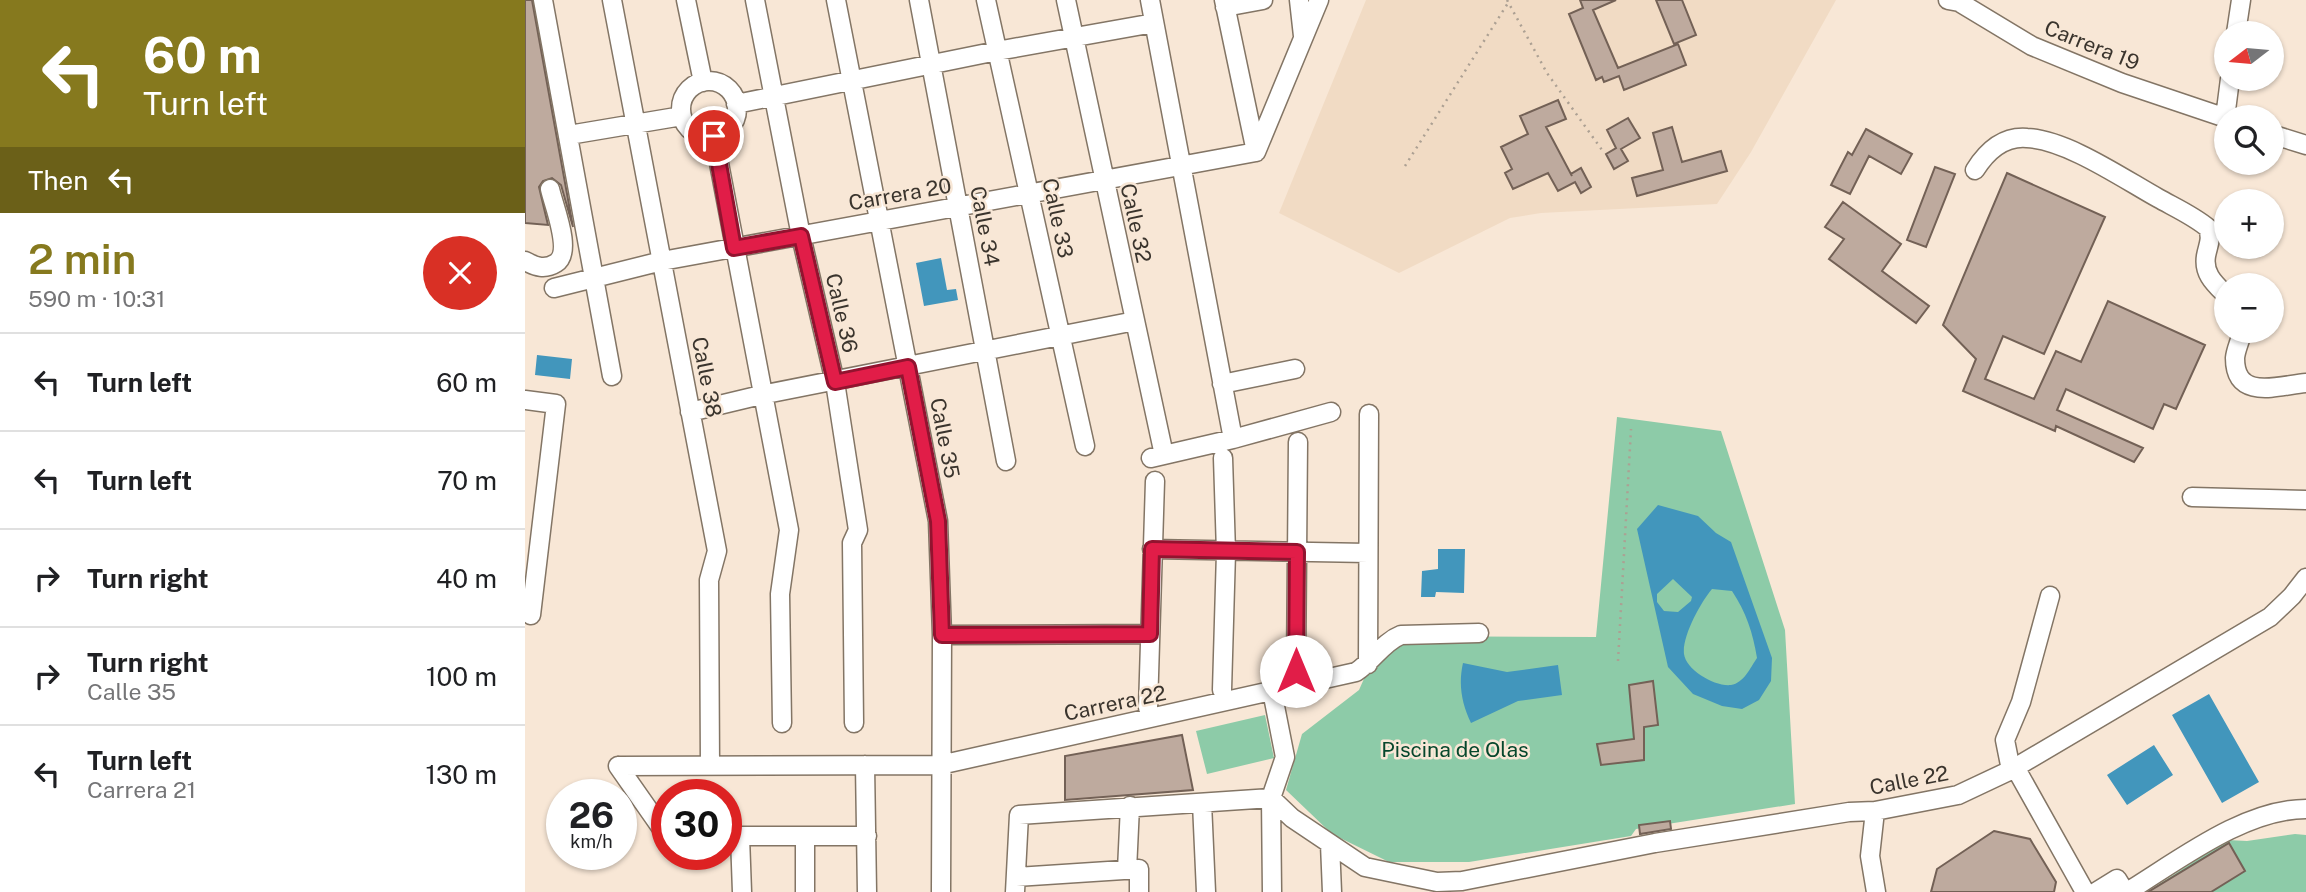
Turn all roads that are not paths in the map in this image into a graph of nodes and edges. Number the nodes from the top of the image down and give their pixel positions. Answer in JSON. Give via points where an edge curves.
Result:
{"nodes":[{"id":1,"x":543,"y":0,"type":"edge"},
{"id":2,"x":612,"y":0,"type":"edge"},
{"id":3,"x":686,"y":0,"type":"edge"},
{"id":4,"x":755,"y":0,"type":"edge"},
{"id":5,"x":836,"y":0,"type":"edge"},
{"id":6,"x":919,"y":0,"type":"edge"},
{"id":7,"x":986,"y":0,"type":"edge"},
{"id":8,"x":1066,"y":0,"type":"edge"},
{"id":9,"x":1150,"y":0,"type":"edge"},
{"id":10,"x":1263,"y":0,"type":"edge"},
{"id":11,"x":1299,"y":0,"type":"edge"},
{"id":12,"x":1319,"y":0,"type":"edge"},
{"id":13,"x":2241,"y":0,"type":"edge"},
{"id":14,"x":1955,"y":1,"type":"edge"},
{"id":15,"x":1224,"y":4,"type":"edge"},
{"id":16,"x":2238,"y":21,"type":"edge"},
{"id":17,"x":1154,"y":23,"type":"junction"},
{"id":18,"x":1073,"y":37,"type":"junction"},
{"id":19,"x":1303,"y":40,"type":"junction"},
{"id":20,"x":997,"y":51,"type":"junction"},
{"id":21,"x":931,"y":64,"type":"junction"},
{"id":22,"x":851,"y":80,"type":"junction"},
{"id":23,"x":703,"y":82,"type":"junction"},
{"id":24,"x":772,"y":96,"type":"junction"},
{"id":25,"x":736,"y":104,"type":"junction"},
{"id":26,"x":2214,"y":114,"type":"edge"},
{"id":27,"x":682,"y":116,"type":"junction"},
{"id":28,"x":636,"y":123,"type":"junction"},
{"id":29,"x":569,"y":135,"type":"junction"},
{"id":30,"x":714,"y":136,"type":"junction"},
{"id":31,"x":2284,"y":138,"type":"edge"},
{"id":32,"x":2306,"y":145,"type":"edge"},
{"id":33,"x":1256,"y":152,"type":"junction"},
{"id":34,"x":1180,"y":166,"type":"junction"},
{"id":35,"x":1976,"y":170,"type":"dead end"},
{"id":36,"x":1104,"y":180,"type":"junction"},
{"id":37,"x":550,"y":189,"type":"dead end"},
{"id":38,"x":1030,"y":194,"type":"junction"},
{"id":39,"x":958,"y":207,"type":"junction"},
{"id":40,"x":879,"y":221,"type":"junction"},
{"id":41,"x":801,"y":236,"type":"junction"},
{"id":42,"x":734,"y":248,"type":"junction"},
{"id":43,"x":525,"y":261,"type":"edge"},
{"id":44,"x":662,"y":261,"type":"junction"},
{"id":45,"x":594,"y":277,"type":"junction"},
{"id":46,"x":2214,"y":284,"type":"edge"},
{"id":47,"x":554,"y":288,"type":"dead end"},
{"id":48,"x":1135,"y":321,"type":"junction"},
{"id":49,"x":1061,"y":336,"type":"junction"},
{"id":50,"x":2239,"y":343,"type":"edge"},
{"id":51,"x":985,"y":352,"type":"junction"},
{"id":52,"x":908,"y":367,"type":"junction"},
{"id":53,"x":1295,"y":369,"type":"dead end"},
{"id":54,"x":612,"y":376,"type":"dead end"},
{"id":55,"x":835,"y":382,"type":"junction"},
{"id":56,"x":2306,"y":383,"type":"edge"},
{"id":57,"x":1222,"y":384,"type":"junction"},
{"id":58,"x":761,"y":395,"type":"junction"},
{"id":59,"x":525,"y":400,"type":"edge"},
{"id":60,"x":690,"y":412,"type":"junction"},
{"id":61,"x":1331,"y":412,"type":"dead end"},
{"id":62,"x":1369,"y":414,"type":"dead end"},
{"id":63,"x":1233,"y":439,"type":"junction"},
{"id":64,"x":1298,"y":442,"type":"dead end"},
{"id":65,"x":1085,"y":446,"type":"dead end"},
{"id":66,"x":1223,"y":458,"type":"dead end"},
{"id":67,"x":1006,"y":461,"type":"dead end"},
{"id":68,"x":1155,"y":481,"type":"dead end"},
{"id":69,"x":2192,"y":497,"type":"dead end"},
{"id":70,"x":2306,"y":500,"type":"edge"},
{"id":71,"x":1152,"y":549,"type":"junction"},
{"id":72,"x":1226,"y":552,"type":"junction"},
{"id":73,"x":1297,"y":552,"type":"junction"},
{"id":74,"x":1368,"y":553,"type":"junction"},
{"id":75,"x":2306,"y":578,"type":"edge"},
{"id":76,"x":2050,"y":596,"type":"dead end"},
{"id":77,"x":531,"y":615,"type":"dead end"},
{"id":78,"x":1479,"y":633,"type":"dead end"},
{"id":79,"x":1150,"y":634,"type":"junction"},
{"id":80,"x":942,"y":635,"type":"junction"},
{"id":81,"x":1367,"y":664,"type":"junction"},
{"id":82,"x":1296,"y":671,"type":"dead end"},
{"id":83,"x":1222,"y":690,"type":"dead end"},
{"id":84,"x":1272,"y":691,"type":"junction"},
{"id":85,"x":1148,"y":708,"type":"dead end"},
{"id":86,"x":782,"y":723,"type":"dead end"},
{"id":87,"x":854,"y":723,"type":"dead end"},
{"id":88,"x":710,"y":765,"type":"junction"},
{"id":89,"x":865,"y":765,"type":"junction"},
{"id":90,"x":940,"y":765,"type":"junction"},
{"id":91,"x":2013,"y":768,"type":"junction"},
{"id":92,"x":1271,"y":798,"type":"junction"},
{"id":93,"x":1202,"y":803,"type":"junction"},
{"id":94,"x":1130,"y":806,"type":"junction"},
{"id":95,"x":2306,"y":809,"type":"edge"},
{"id":96,"x":1875,"y":811,"type":"junction"},
{"id":97,"x":651,"y":814,"type":"edge"},
{"id":98,"x":742,"y":836,"type":"edge"},
{"id":99,"x":867,"y":836,"type":"junction"},
{"id":100,"x":805,"y":837,"type":"junction"},
{"id":101,"x":1329,"y":844,"type":"junction"},
{"id":102,"x":1133,"y":869,"type":"junction"},
{"id":103,"x":738,"y":870,"type":"edge"},
{"id":104,"x":1078,"y":873,"type":"junction"},
{"id":105,"x":1015,"y":885,"type":"edge"},
{"id":106,"x":1456,"y":887,"type":"edge"},
{"id":107,"x":742,"y":892,"type":"edge"},
{"id":108,"x":805,"y":892,"type":"edge"},
{"id":109,"x":867,"y":892,"type":"edge"},
{"id":110,"x":941,"y":892,"type":"edge"},
{"id":111,"x":1077,"y":892,"type":"edge"},
{"id":112,"x":1139,"y":892,"type":"edge"},
{"id":113,"x":1206,"y":892,"type":"edge"},
{"id":114,"x":1272,"y":892,"type":"edge"},
{"id":115,"x":1332,"y":892,"type":"edge"},
{"id":116,"x":1876,"y":892,"type":"edge"},
{"id":117,"x":2085,"y":892,"type":"edge"},
{"id":118,"x":2096,"y":892,"type":"edge"},
{"id":119,"x":2126,"y":892,"type":"edge"}],
"edges":[{"from":1,"to":29,"type":"street"},
{"from":2,"to":28,"type":"street","name":"Calle 38"},
{"from":3,"to":23,"type":"street"},
{"from":4,"to":24,"type":"street","name":"Calle 36"},
{"from":5,"to":22,"type":"street","name":"Calle 35"},
{"from":6,"to":21,"type":"street","name":"Calle 34"},
{"from":7,"to":20,"type":"street","name":"Calle 33"},
{"from":8,"to":18,"type":"street","name":"Calle 32"},
{"from":9,"to":17,"type":"street"},
{"from":10,"to":15,"type":"street"},
{"from":11,"to":19,"type":"street"},
{"from":12,"to":19,"type":"street"},
{"from":13,"to":16,"type":"street"},
{"from":14,"to":26,"type":"street","name":"Carrera 19","via":[[2032,46]]},
{"from":15,"to":33,"type":"street"},
{"from":17,"to":18,"type":"street"},
{"from":17,"to":34,"type":"street"},
{"from":18,"to":20,"type":"street"},
{"from":18,"to":36,"type":"street","name":"Calle 32"},
{"from":19,"to":33,"type":"street"},
{"from":20,"to":21,"type":"street"},
{"from":20,"to":38,"type":"street","name":"Calle 33"},
{"from":21,"to":22,"type":"street"},
{"from":21,"to":39,"type":"street","name":"Calle 34"},
{"from":22,"to":24,"type":"street"},
{"from":22,"to":40,"type":"street","name":"Calle 35"},
{"from":23,"to":25,"type":"street","via":[[720,84]]},
{"from":23,"to":27,"type":"street","via":[[683,98]]},
{"from":24,"to":25,"type":"street"},
{"from":24,"to":41,"type":"street","name":"Calle 36"},
{"from":25,"to":30,"type":"street","via":[[734,121]]},
{"from":27,"to":28,"type":"street"},
{"from":27,"to":30,"type":"street","via":[[697,135]]},
{"from":28,"to":29,"type":"street"},
{"from":28,"to":44,"type":"street","name":"Calle 38"},
{"from":29,"to":45,"type":"street"},
{"from":30,"to":42,"type":"street"},
{"from":31,"to":32,"type":"street"},
{"from":33,"to":34,"type":"street","name":"Carrera 20"},
{"from":34,"to":36,"type":"street","name":"Carrera 20"},
{"from":34,"to":57,"type":"street"},
{"from":35,"to":46,"type":"street","via":[[1993,148],[2025,137],[2090,160],[2208,228],[2208,273]]},
{"from":36,"to":38,"type":"street","name":"Carrera 20"},
{"from":36,"to":48,"type":"street","name":"Calle 32"},
{"from":37,"to":43,"type":"street","via":[[565,247],[561,260],[549,268]]},
{"from":38,"to":39,"type":"street","name":"Carrera 20"},
{"from":38,"to":49,"type":"street","name":"Calle 33"},
{"from":39,"to":40,"type":"street","name":"Carrera 20"},
{"from":39,"to":51,"type":"street","name":"Calle 34"},
{"from":40,"to":41,"type":"street","name":"Carrera 20"},
{"from":40,"to":52,"type":"street","name":"Calle 35"},
{"from":41,"to":42,"type":"street","name":"Carrera 20"},
{"from":41,"to":55,"type":"street","name":"Calle 36"},
{"from":42,"to":44,"type":"street","name":"Carrera 20"},
{"from":42,"to":58,"type":"street"},
{"from":44,"to":45,"type":"street","name":"Carrera 20"},
{"from":44,"to":60,"type":"street","name":"Calle 38"},
{"from":45,"to":47,"type":"street","name":"Carrera 20"},
{"from":45,"to":54,"type":"street"},
{"from":48,"to":49,"type":"street"},
{"from":48,"to":63,"type":"street","name":"Calle 32","via":[[1157,456]]},
{"from":49,"to":51,"type":"street"},
{"from":49,"to":65,"type":"street","name":"Calle 33"},
{"from":50,"to":56,"type":"street","via":[[2235,356],[2241,378],[2249,385],[2269,389]]},
{"from":51,"to":52,"type":"street"},
{"from":51,"to":67,"type":"street","name":"Calle 34"},
{"from":52,"to":55,"type":"street"},
{"from":52,"to":80,"type":"street","name":"Calle 35","via":[[938,521]]},
{"from":53,"to":57,"type":"street"},
{"from":55,"to":58,"type":"street"},
{"from":55,"to":87,"type":"street","name":"Calle 36","via":[[858,530],[852,543]]},
{"from":57,"to":63,"type":"street"},
{"from":58,"to":60,"type":"street"},
{"from":58,"to":86,"type":"street","via":[[789,530],[780,594]]},
{"from":59,"to":77,"type":"street","via":[[556,404]]},
{"from":60,"to":88,"type":"street","name":"Calle 38","via":[[717,551],[709,580]]},
{"from":61,"to":63,"type":"street"},
{"from":62,"to":74,"type":"street"},
{"from":64,"to":73,"type":"street"},
{"from":66,"to":72,"type":"street"},
{"from":68,"to":71,"type":"street"},
{"from":69,"to":70,"type":"street"},
{"from":71,"to":72,"type":"street"},
{"from":71,"to":79,"type":"street"},
{"from":72,"to":73,"type":"street"},
{"from":72,"to":83,"type":"street"},
{"from":73,"to":74,"type":"street"},
{"from":73,"to":82,"type":"street"},
{"from":74,"to":81,"type":"street"},
{"from":75,"to":91,"type":"street","name":"Calle 22","via":[[2270,617]]},
{"from":76,"to":91,"type":"street","via":[[2021,702],[2005,740]]},
{"from":78,"to":81,"type":"street","via":[[1401,635]]},
{"from":79,"to":80,"type":"street"},
{"from":79,"to":85,"type":"street"},
{"from":80,"to":90,"type":"street","name":"Calle 35"},
{"from":81,"to":84,"type":"street","name":"Carrera 22","via":[[1356,671]]},
{"from":84,"to":90,"type":"street","name":"Carrera 22"},
{"from":84,"to":92,"type":"street","via":[[1285,757]]},
{"from":88,"to":89,"type":"street","name":"Carrera 22"},
{"from":88,"to":97,"type":"street","name":"Carrera 22","via":[[618,766]]},
{"from":89,"to":90,"type":"street","name":"Carrera 22"},
{"from":89,"to":99,"type":"street"},
{"from":90,"to":110,"type":"street","name":"Calle 35"},
{"from":91,"to":96,"type":"street","name":"Calle 22","via":[[1958,795]]},
{"from":91,"to":117,"type":"street"},
{"from":92,"to":93,"type":"street"},
{"from":92,"to":101,"type":"street","name":"Calle 22"},
{"from":92,"to":114,"type":"street"},
{"from":93,"to":94,"type":"street"},
{"from":93,"to":113,"type":"street"},
{"from":94,"to":102,"type":"street"},
{"from":94,"to":105,"type":"street","via":[[1019,815]]},
{"from":95,"to":119,"type":"street","via":[[2268,814],[2224,834]]},
{"from":96,"to":106,"type":"street","name":"Calle 22","via":[[1655,843]]},
{"from":96,"to":116,"type":"street","via":[[1870,856]]},
{"from":98,"to":100,"type":"street"},
{"from":99,"to":100,"type":"street"},
{"from":99,"to":109,"type":"street"},
{"from":100,"to":108,"type":"street"},
{"from":101,"to":106,"type":"street","name":"Calle 22","via":[[1365,867]]},
{"from":101,"to":115,"type":"street"},
{"from":102,"to":104,"type":"street"},
{"from":102,"to":112,"type":"street"},
{"from":103,"to":107,"type":"street"},
{"from":104,"to":105,"type":"street"},
{"from":104,"to":111,"type":"street"},
{"from":118,"to":119,"type":"street","via":[[2117,878]]}]}
